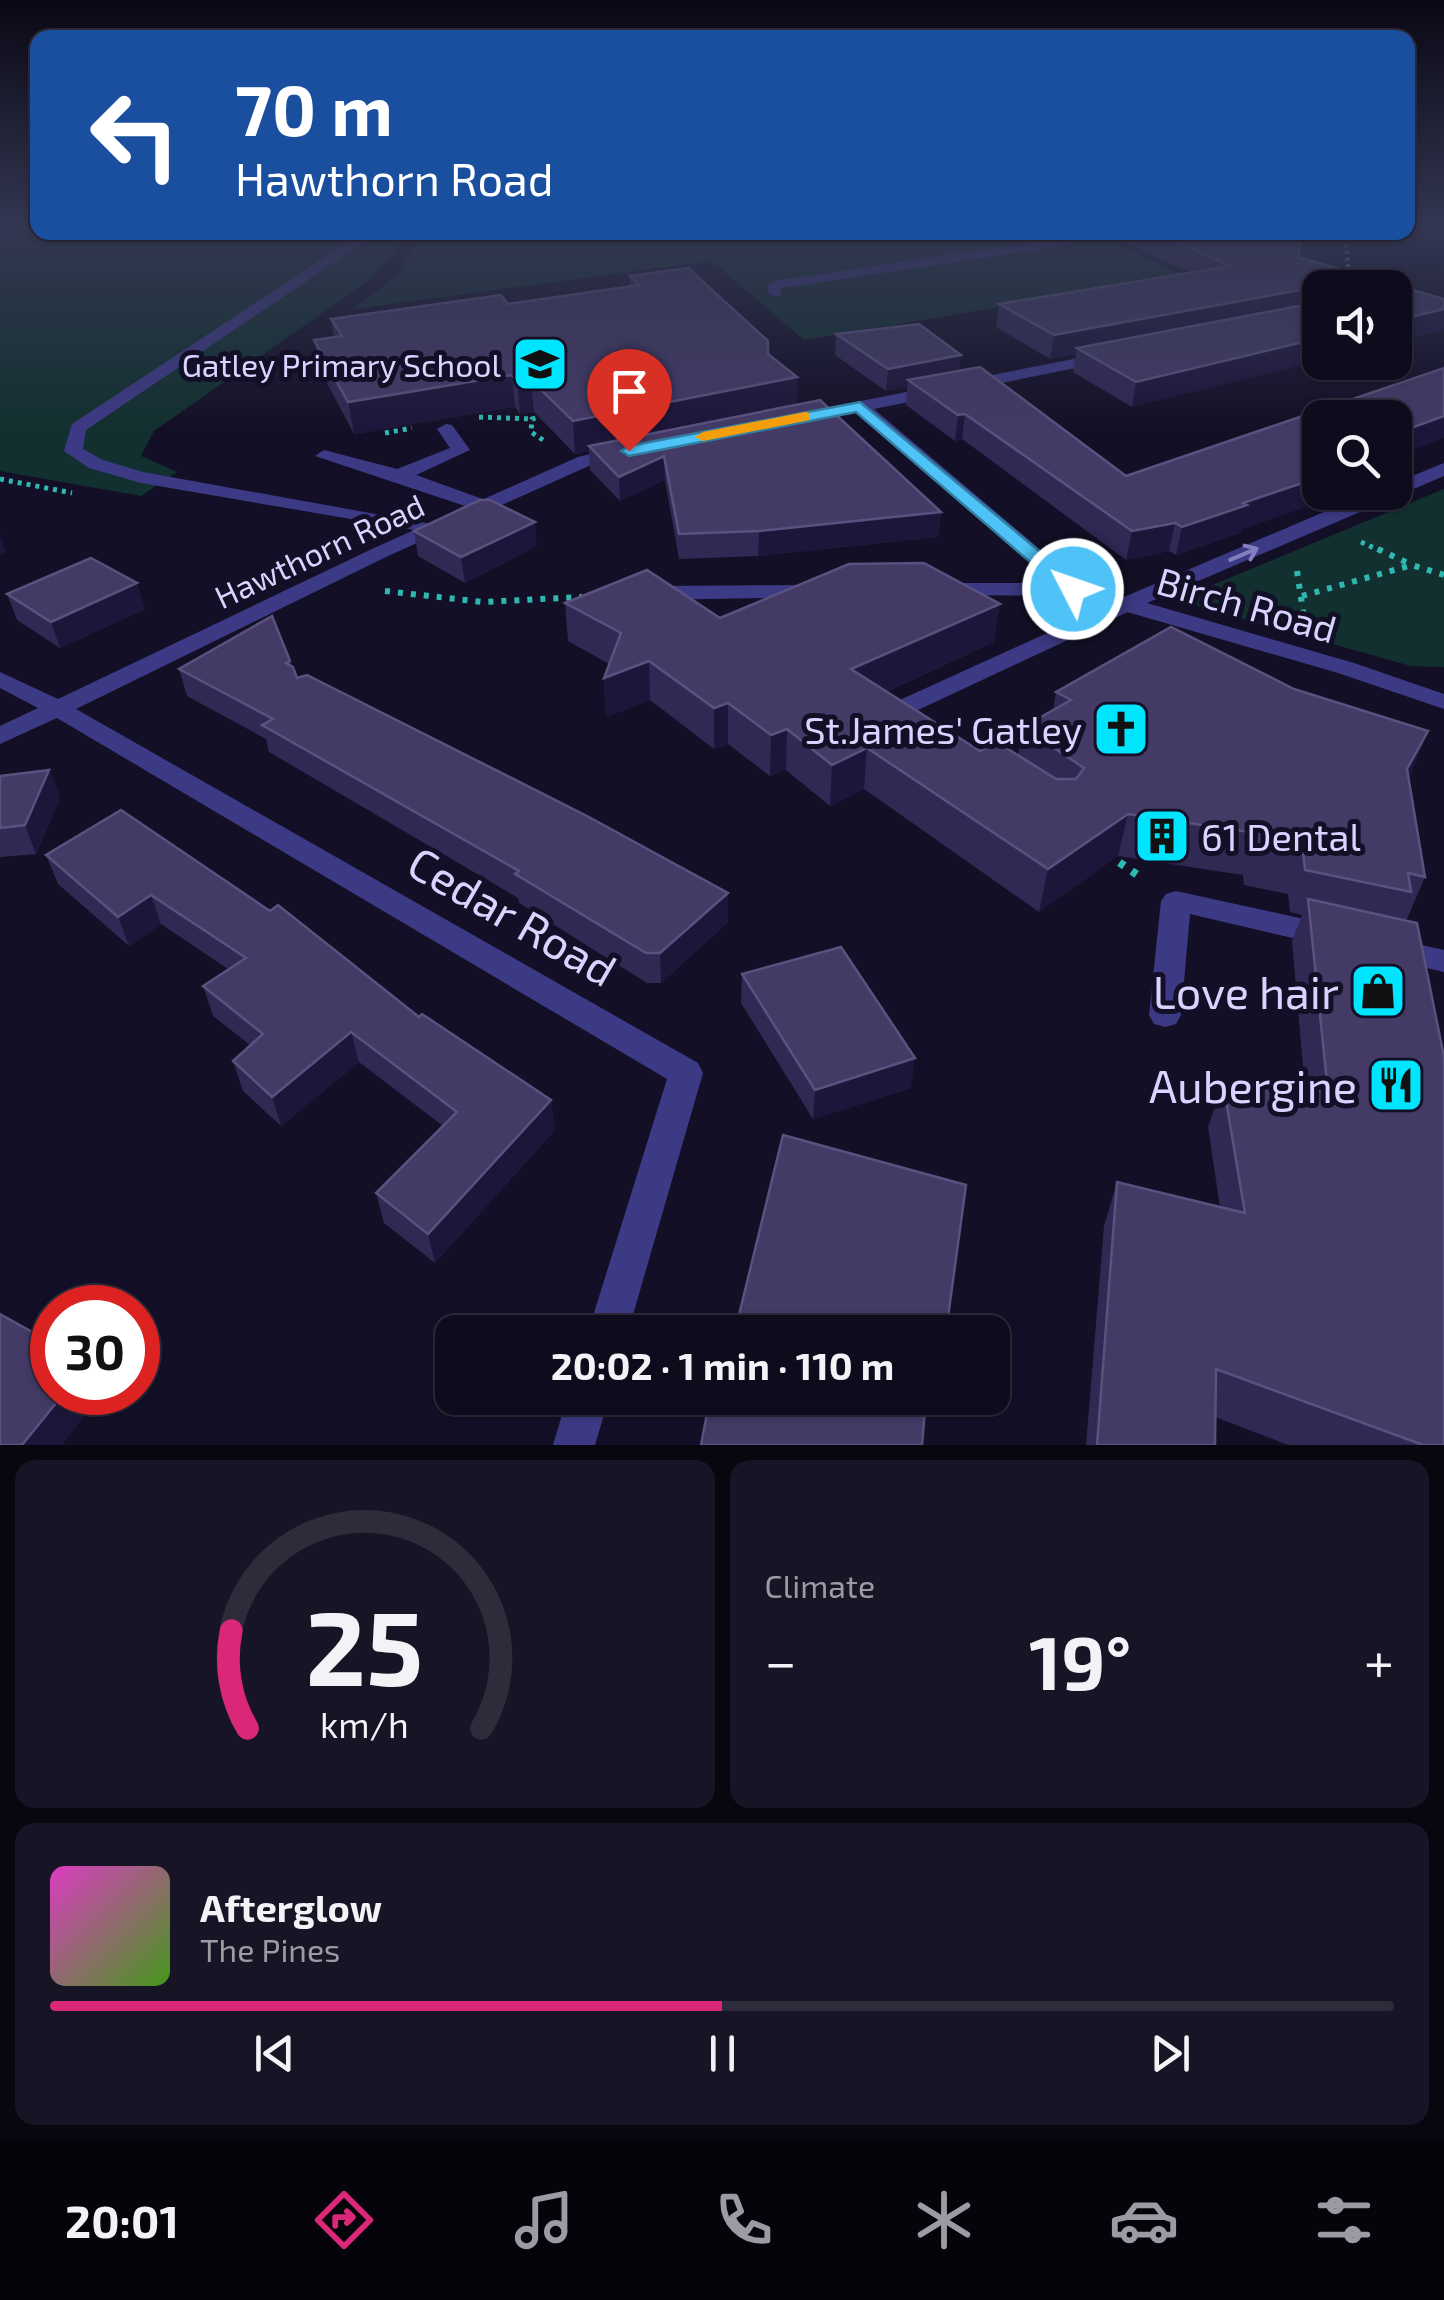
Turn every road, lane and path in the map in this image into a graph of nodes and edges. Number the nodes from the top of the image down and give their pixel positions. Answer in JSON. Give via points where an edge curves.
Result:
{"nodes":[{"id":1,"x":279,"y":294,"type":"edge"},
{"id":2,"x":1128,"y":353,"type":"edge"},
{"id":3,"x":860,"y":406,"type":"junction"},
{"id":4,"x":781,"y":421,"type":"edge"},
{"id":5,"x":446,"y":429,"type":"dead end"},
{"id":6,"x":648,"y":447,"type":"edge"},
{"id":7,"x":324,"y":456,"type":"dead end"},
{"id":8,"x":1444,"y":469,"type":"edge"},
{"id":9,"x":398,"y":475,"type":"junction"},
{"id":10,"x":1412,"y":483,"type":"edge"},
{"id":11,"x":484,"y":506,"type":"junction"},
{"id":12,"x":1348,"y":510,"type":"edge"},
{"id":13,"x":431,"y":530,"type":"junction"},
{"id":14,"x":1289,"y":535,"type":"junction"},
{"id":15,"x":1444,"y":576,"type":"edge"},
{"id":16,"x":322,"y":581,"type":"junction"},
{"id":17,"x":1073,"y":589,"type":"junction"},
{"id":18,"x":918,"y":590,"type":"edge"},
{"id":19,"x":840,"y":591,"type":"edge"},
{"id":20,"x":608,"y":594,"type":"joint"},
{"id":21,"x":1302,"y":596,"type":"junction"},
{"id":22,"x":1122,"y":606,"type":"junction"},
{"id":23,"x":1307,"y":658,"type":"junction"},
{"id":24,"x":0,"y":679,"type":"edge"},
{"id":25,"x":1444,"y":702,"type":"edge"},
{"id":26,"x":56,"y":708,"type":"junction"},
{"id":27,"x":0,"y":736,"type":"edge"},
{"id":28,"x":948,"y":740,"type":"edge"},
{"id":29,"x":1102,"y":852,"type":"edge"},
{"id":30,"x":1176,"y":900,"type":"junction"},
{"id":31,"x":1444,"y":961,"type":"edge"},
{"id":32,"x":1165,"y":1015,"type":"dead end"},
{"id":33,"x":613,"y":1315,"type":"edge"},
{"id":34,"x":583,"y":1415,"type":"edge"},
{"id":35,"x":574,"y":1445,"type":"edge"}],
"edges":[{"from":1,"to":13,"type":"street","via":[[78,428],[73,451],[141,477]]},
{"from":2,"to":3,"type":"street"},
{"from":3,"to":4,"type":"street","via":[[811,408]]},
{"from":3,"to":17,"type":"street"},
{"from":5,"to":9,"type":"street","via":[[460,450]]},
{"from":6,"to":11,"type":"street","name":"Hawthorn Road","via":[[591,458]]},
{"from":7,"to":9,"type":"street"},
{"from":8,"to":10,"type":"street"},
{"from":9,"to":11,"type":"street"},
{"from":11,"to":13,"type":"street","name":"Hawthorn Road"},
{"from":12,"to":14,"type":"street"},
{"from":13,"to":16,"type":"street","name":"Hawthorn Road"},
{"from":14,"to":21,"type":"path"},
{"from":22,"to":14,"type":"street","one_way":true},
{"from":15,"to":21,"type":"path","via":[[1412,565]]},
{"from":16,"to":20,"type":"path","via":[[442,600]]},
{"from":16,"to":26,"type":"street","name":"Hawthorn Road"},
{"from":17,"to":18,"type":"street","name":"Birch Road"},
{"from":17,"to":22,"type":"street","name":"Birch Road"},
{"from":19,"to":20,"type":"street"},
{"from":21,"to":23,"type":"path"},
{"from":22,"to":23,"type":"street","name":"Birch Road"},
{"from":22,"to":28,"type":"street","via":[[900,709]]},
{"from":23,"to":25,"type":"street","name":"Birch Road"},
{"from":24,"to":26,"type":"street"},
{"from":26,"to":27,"type":"street","name":"Hawthorn Road"},
{"from":26,"to":33,"type":"street","name":"Cedar Road","via":[[686,1073]]},
{"from":29,"to":30,"type":"path"},
{"from":30,"to":31,"type":"street"},
{"from":30,"to":32,"type":"street"},
{"from":34,"to":35,"type":"street"}]}
